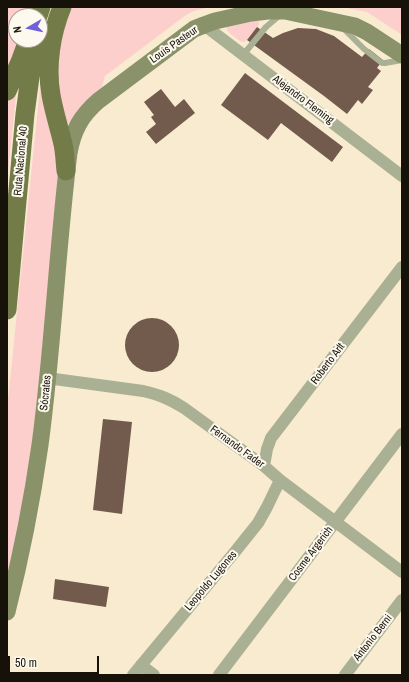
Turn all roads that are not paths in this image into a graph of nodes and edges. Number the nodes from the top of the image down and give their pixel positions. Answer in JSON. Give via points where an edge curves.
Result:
{"nodes":[{"id":1,"x":54,"y":7,"type":"edge"},
{"id":2,"x":62,"y":7,"type":"edge"},
{"id":3,"x":285,"y":11,"type":"junction"},
{"id":4,"x":48,"y":18,"type":"edge"},
{"id":5,"x":337,"y":22,"type":"junction"},
{"id":6,"x":204,"y":25,"type":"junction"},
{"id":7,"x":26,"y":48,"type":"edge"},
{"id":8,"x":34,"y":48,"type":"edge"},
{"id":9,"x":36,"y":48,"type":"edge"},
{"id":10,"x":243,"y":55,"type":"junction"},
{"id":11,"x":402,"y":55,"type":"edge"},
{"id":12,"x":32,"y":60,"type":"junction"},
{"id":13,"x":402,"y":60,"type":"edge"},
{"id":14,"x":7,"y":90,"type":"edge"},
{"id":15,"x":66,"y":171,"type":"junction"},
{"id":16,"x":402,"y":176,"type":"edge"},
{"id":17,"x":402,"y":267,"type":"edge"},
{"id":18,"x":7,"y":310,"type":"edge"},
{"id":19,"x":47,"y":378,"type":"junction"},
{"id":20,"x":402,"y":434,"type":"edge"},
{"id":21,"x":264,"y":466,"type":"junction"},
{"id":22,"x":280,"y":480,"type":"junction"},
{"id":23,"x":336,"y":522,"type":"junction"},
{"id":24,"x":402,"y":572,"type":"edge"},
{"id":25,"x":402,"y":600,"type":"edge"},
{"id":26,"x":7,"y":612,"type":"edge"},
{"id":27,"x":141,"y":665,"type":"junction"},
{"id":28,"x":133,"y":675,"type":"edge"},
{"id":29,"x":154,"y":675,"type":"edge"},
{"id":30,"x":220,"y":675,"type":"edge"},
{"id":31,"x":345,"y":675,"type":"edge"}],
"edges":[{"from":1,"to":4,"type":"main road"},
{"from":2,"to":15,"type":"main road","via":[[51,44],[49,83]]},
{"from":3,"to":5,"type":"street","name":"Louis Pasteur"},
{"from":3,"to":6,"type":"street","name":"Louis Pasteur","via":[[255,12]]},
{"from":3,"to":10,"type":"lane","via":[[266,27]]},
{"from":5,"to":11,"type":"street","name":"Louis Pasteur","via":[[361,29]]},
{"from":5,"to":13,"type":"lane","via":[[381,62]]},
{"from":6,"to":10,"type":"street","name":"Alejandro Fleming"},
{"from":6,"to":15,"type":"street","name":"Louis Pasteur","via":[[194,29],[89,109],[75,130]]},
{"from":7,"to":14,"type":"main road"},
{"from":8,"to":12,"type":"main road","name":"Ruta Nacional 40"},
{"from":9,"to":12,"type":"main road","name":"Ruta Nacional 40"},
{"from":10,"to":16,"type":"street","name":"Alejandro Fleming"},
{"from":12,"to":18,"type":"main road","name":"Ruta Nacional 40"},
{"from":15,"to":19,"type":"street","name":"Sócrates"},
{"from":17,"to":21,"type":"street","name":"Roberto Arlt","via":[[271,438]]},
{"from":19,"to":21,"type":"street","name":"Fernando Fader","via":[[158,394],[184,408]]},
{"from":19,"to":26,"type":"street","name":"Sócrates","via":[[32,492]]},
{"from":20,"to":23,"type":"street","name":"Cosme Argerich"},
{"from":21,"to":22,"type":"street","name":"Fernando Fader"},
{"from":22,"to":23,"type":"street","name":"Fernando Fader"},
{"from":22,"to":27,"type":"street","name":"Leopoldo Lugones","via":[[258,523]]},
{"from":23,"to":24,"type":"street","name":"Fernando Fader"},
{"from":23,"to":30,"type":"street","name":"Cosme Argerich"},
{"from":25,"to":31,"type":"street","name":"Antonio Berni"},
{"from":27,"to":28,"type":"street","name":"Leopoldo Lugones"},
{"from":27,"to":29,"type":"street"}]}
